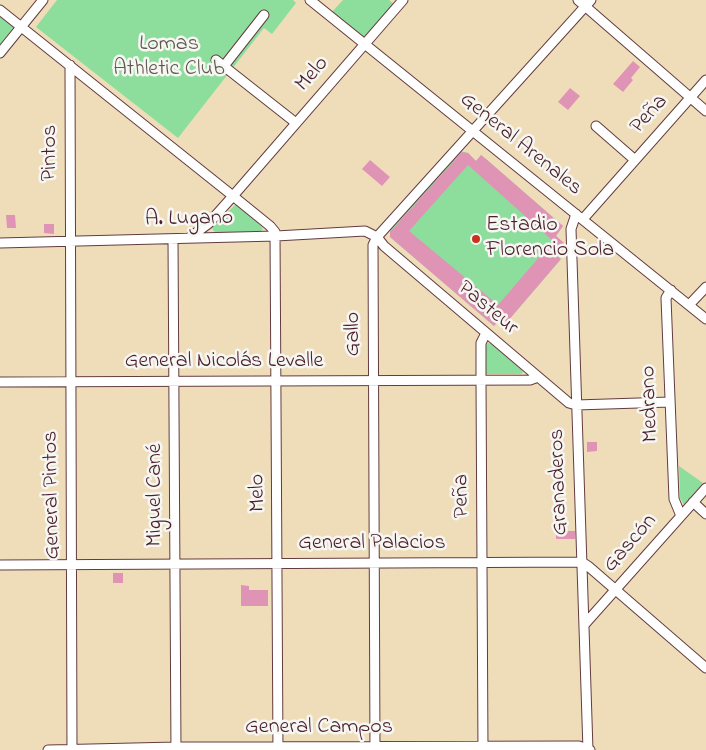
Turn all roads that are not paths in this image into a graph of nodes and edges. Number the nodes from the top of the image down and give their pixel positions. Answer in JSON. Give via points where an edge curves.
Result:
{"nodes":[{"id":1,"x":42,"y":0,"type":"edge"},
{"id":2,"x":310,"y":0,"type":"edge"},
{"id":3,"x":403,"y":0,"type":"edge"},
{"id":4,"x":578,"y":0,"type":"edge"},
{"id":5,"x":588,"y":3,"type":"edge"},
{"id":6,"x":0,"y":10,"type":"edge"},
{"id":7,"x":264,"y":15,"type":"dead end"},
{"id":8,"x":22,"y":27,"type":"junction"},
{"id":9,"x":364,"y":44,"type":"junction"},
{"id":10,"x":0,"y":53,"type":"edge"},
{"id":11,"x":216,"y":60,"type":"dead end"},
{"id":12,"x":70,"y":65,"type":"junction"},
{"id":13,"x":224,"y":66,"type":"junction"},
{"id":14,"x":706,"y":80,"type":"edge"},
{"id":15,"x":691,"y":98,"type":"junction"},
{"id":16,"x":706,"y":111,"type":"edge"},
{"id":17,"x":296,"y":123,"type":"junction"},
{"id":18,"x":596,"y":126,"type":"dead end"},
{"id":19,"x":474,"y":131,"type":"junction"},
{"id":20,"x":635,"y":160,"type":"junction"},
{"id":21,"x":233,"y":196,"type":"junction"},
{"id":22,"x":579,"y":216,"type":"junction"},
{"id":23,"x":276,"y":236,"type":"junction"},
{"id":24,"x":377,"y":237,"type":"junction"},
{"id":25,"x":173,"y":239,"type":"junction"},
{"id":26,"x":189,"y":239,"type":"junction"},
{"id":27,"x":69,"y":240,"type":"junction"},
{"id":28,"x":0,"y":242,"type":"edge"},
{"id":29,"x":706,"y":287,"type":"edge"},
{"id":30,"x":671,"y":290,"type":"junction"},
{"id":31,"x":690,"y":305,"type":"junction"},
{"id":32,"x":706,"y":319,"type":"edge"},
{"id":33,"x":486,"y":333,"type":"junction"},
{"id":34,"x":538,"y":377,"type":"junction"},
{"id":35,"x":276,"y":380,"type":"junction"},
{"id":36,"x":373,"y":380,"type":"junction"},
{"id":37,"x":481,"y":380,"type":"junction"},
{"id":38,"x":0,"y":382,"type":"edge"},
{"id":39,"x":70,"y":382,"type":"junction"},
{"id":40,"x":174,"y":382,"type":"junction"},
{"id":41,"x":670,"y":402,"type":"junction"},
{"id":42,"x":576,"y":405,"type":"junction"},
{"id":43,"x":706,"y":488,"type":"edge"},
{"id":44,"x":693,"y":502,"type":"junction"},
{"id":45,"x":706,"y":514,"type":"edge"},
{"id":46,"x":681,"y":516,"type":"junction"},
{"id":47,"x":582,"y":562,"type":"junction"},
{"id":48,"x":278,"y":563,"type":"junction"},
{"id":49,"x":374,"y":563,"type":"junction"},
{"id":50,"x":483,"y":563,"type":"junction"},
{"id":51,"x":175,"y":564,"type":"junction"},
{"id":52,"x":0,"y":565,"type":"edge"},
{"id":53,"x":72,"y":565,"type":"junction"},
{"id":54,"x":616,"y":591,"type":"junction"},
{"id":55,"x":584,"y":625,"type":"junction"},
{"id":56,"x":706,"y":668,"type":"edge"},
{"id":57,"x":374,"y":748,"type":"edge"},
{"id":58,"x":483,"y":748,"type":"edge"},
{"id":59,"x":176,"y":749,"type":"edge"},
{"id":60,"x":278,"y":749,"type":"edge"},
{"id":61,"x":48,"y":750,"type":"edge"},
{"id":62,"x":72,"y":750,"type":"edge"},
{"id":63,"x":589,"y":750,"type":"edge"}],
"edges":[{"from":1,"to":8,"type":"street"},
{"from":2,"to":9,"type":"street","name":"General Arenales"},
{"from":3,"to":9,"type":"street","name":"Melo"},
{"from":4,"to":5,"type":"street"},
{"from":5,"to":15,"type":"street"},
{"from":5,"to":19,"type":"street"},
{"from":6,"to":8,"type":"street"},
{"from":7,"to":13,"type":"street"},
{"from":8,"to":10,"type":"street"},
{"from":8,"to":12,"type":"street"},
{"from":9,"to":17,"type":"street","name":"Melo"},
{"from":9,"to":19,"type":"street","name":"General Arenales"},
{"from":11,"to":13,"type":"street"},
{"from":12,"to":21,"type":"street"},
{"from":12,"to":27,"type":"street","name":"Pintos"},
{"from":13,"to":17,"type":"street"},
{"from":14,"to":15,"type":"street","name":"Peña"},
{"from":15,"to":16,"type":"street"},
{"from":15,"to":20,"type":"street","name":"Peña"},
{"from":17,"to":21,"type":"street","name":"Melo"},
{"from":18,"to":20,"type":"street"},
{"from":19,"to":22,"type":"street","name":"General Arenales"},
{"from":19,"to":24,"type":"street"},
{"from":20,"to":22,"type":"street","name":"Peña"},
{"from":21,"to":23,"type":"street","via":[[270,226]]},
{"from":21,"to":26,"type":"street","name":"Melo","via":[[208,224]]},
{"from":22,"to":30,"type":"street","name":"General Arenales"},
{"from":22,"to":42,"type":"street","name":"Granaderos","via":[[571,229]]},
{"from":23,"to":24,"type":"street","name":"A. Lugano","via":[[365,231]]},
{"from":23,"to":26,"type":"street","name":"A. Lugano"},
{"from":23,"to":35,"type":"street","name":"Melo"},
{"from":24,"to":33,"type":"street","name":"Pasteur"},
{"from":24,"to":36,"type":"street","name":"Gallo","via":[[372,251]]},
{"from":25,"to":26,"type":"street","name":"A. Lugano"},
{"from":25,"to":27,"type":"street","name":"A. Lugano"},
{"from":25,"to":40,"type":"street","name":"Miguel Cané"},
{"from":27,"to":28,"type":"street","name":"A. Lugano"},
{"from":27,"to":39,"type":"street","name":"General Pintos"},
{"from":29,"to":31,"type":"street"},
{"from":30,"to":31,"type":"street","name":"General Arenales"},
{"from":30,"to":41,"type":"street","name":"Medrano","via":[[666,298]]},
{"from":31,"to":32,"type":"street","name":"General Arenales"},
{"from":33,"to":34,"type":"street","name":"Pasteur"},
{"from":33,"to":37,"type":"street","name":"Peña","via":[[481,343]]},
{"from":34,"to":37,"type":"street","name":"General Nicolás Levalle","via":[[530,380]]},
{"from":34,"to":42,"type":"street","name":"Pasteur","via":[[569,403]]},
{"from":35,"to":36,"type":"street","name":"General Nicolás Levalle"},
{"from":35,"to":40,"type":"street","name":"General Nicolás Levalle"},
{"from":35,"to":48,"type":"street","name":"Melo"},
{"from":36,"to":37,"type":"street","name":"General Nicolás Levalle"},
{"from":36,"to":49,"type":"street","name":"Gallo"},
{"from":37,"to":50,"type":"street","name":"Peña"},
{"from":38,"to":39,"type":"street","name":"General Nicolás Levalle"},
{"from":39,"to":40,"type":"street","name":"General Nicolás Levalle"},
{"from":39,"to":53,"type":"street","name":"General Pintos"},
{"from":40,"to":51,"type":"street","name":"Miguel Cané"},
{"from":41,"to":42,"type":"street"},
{"from":41,"to":46,"type":"street","name":"Medrano","via":[[674,499]]},
{"from":42,"to":47,"type":"street","name":"Granaderos"},
{"from":43,"to":44,"type":"street","name":"Gascón"},
{"from":44,"to":45,"type":"street"},
{"from":44,"to":46,"type":"street","name":"Gascón"},
{"from":46,"to":54,"type":"street","name":"Gascón"},
{"from":47,"to":50,"type":"street","name":"General Palacios"},
{"from":47,"to":54,"type":"street"},
{"from":47,"to":55,"type":"street","name":"Granaderos"},
{"from":48,"to":49,"type":"street","name":"General Palacios"},
{"from":48,"to":51,"type":"street","name":"General Palacios"},
{"from":48,"to":60,"type":"street","name":"Melo"},
{"from":49,"to":50,"type":"street","name":"General Palacios"},
{"from":49,"to":57,"type":"street","name":"Gallo"},
{"from":50,"to":58,"type":"street","name":"Peña"},
{"from":51,"to":53,"type":"street","name":"General Palacios"},
{"from":51,"to":59,"type":"street","name":"Miguel Cané"},
{"from":52,"to":53,"type":"street","name":"General Palacios"},
{"from":53,"to":62,"type":"street","name":"General Pintos"},
{"from":54,"to":55,"type":"street","name":"Gascón"},
{"from":54,"to":56,"type":"street"},
{"from":55,"to":63,"type":"street","name":"Granaderos"},
{"from":57,"to":58,"type":"street","name":"General Campos"},
{"from":57,"to":60,"type":"street","name":"General Campos"},
{"from":58,"to":63,"type":"street","name":"General Campos","via":[[579,746]]},
{"from":59,"to":60,"type":"street","name":"General Campos"},
{"from":59,"to":62,"type":"street","name":"General Campos"},
{"from":61,"to":62,"type":"street","name":"General Campos"}]}
